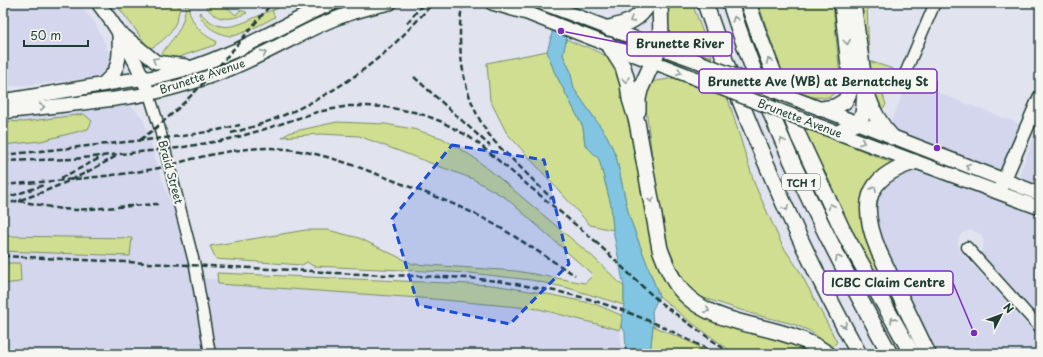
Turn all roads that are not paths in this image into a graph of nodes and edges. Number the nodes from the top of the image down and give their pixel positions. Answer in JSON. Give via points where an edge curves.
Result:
{"nodes":[{"id":1,"x":98,"y":3,"type":"edge"},
{"id":2,"x":332,"y":3,"type":"edge"},
{"id":3,"x":390,"y":3,"type":"edge"},
{"id":4,"x":494,"y":3,"type":"edge"},
{"id":5,"x":542,"y":3,"type":"edge"},
{"id":6,"x":649,"y":3,"type":"edge"},
{"id":7,"x":660,"y":3,"type":"edge"},
{"id":8,"x":705,"y":3,"type":"edge"},
{"id":9,"x":730,"y":3,"type":"edge"},
{"id":10,"x":748,"y":3,"type":"edge"},
{"id":11,"x":842,"y":3,"type":"edge"},
{"id":12,"x":853,"y":3,"type":"edge"},
{"id":13,"x":935,"y":3,"type":"edge"},
{"id":14,"x":609,"y":28,"type":"junction"},
{"id":15,"x":119,"y":32,"type":"junction"},
{"id":16,"x":609,"y":45,"type":"junction"},
{"id":17,"x":659,"y":48,"type":"junction"},
{"id":18,"x":654,"y":62,"type":"junction"},
{"id":19,"x":193,"y":67,"type":"junction"},
{"id":20,"x":904,"y":76,"type":"dead end"},
{"id":21,"x":143,"y":79,"type":"junction"},
{"id":22,"x":102,"y":85,"type":"junction"},
{"id":23,"x":865,"y":88,"type":"junction"},
{"id":24,"x":148,"y":94,"type":"junction"},
{"id":25,"x":1040,"y":97,"type":"edge"},
{"id":26,"x":3,"y":101,"type":"edge"},
{"id":27,"x":822,"y":109,"type":"junction"},
{"id":28,"x":3,"y":112,"type":"edge"},
{"id":29,"x":637,"y":122,"type":"junction"},
{"id":30,"x":855,"y":123,"type":"junction"},
{"id":31,"x":838,"y":133,"type":"junction"},
{"id":32,"x":892,"y":137,"type":"junction"},
{"id":33,"x":914,"y":162,"type":"junction"},
{"id":34,"x":1002,"y":186,"type":"junction"},
{"id":35,"x":1040,"y":194,"type":"edge"},
{"id":36,"x":1040,"y":208,"type":"edge"},
{"id":37,"x":967,"y":247,"type":"dead end"},
{"id":38,"x":1040,"y":328,"type":"edge"},
{"id":39,"x":210,"y":354,"type":"edge"},
{"id":40,"x":828,"y":354,"type":"edge"},
{"id":41,"x":860,"y":354,"type":"edge"},
{"id":42,"x":890,"y":354,"type":"edge"},
{"id":43,"x":912,"y":354,"type":"edge"},
{"id":44,"x":928,"y":354,"type":"edge"}],
"edges":[{"from":1,"to":15,"type":"main road","name":"Braid Street"},
{"from":2,"to":19,"type":"main road","name":"Brunette Avenue","via":[[239,49]]},
{"from":24,"to":3,"type":"main road","name":"Brunette Avenue","one_way":true,"via":[[217,74],[321,25],[352,13]]},
{"from":4,"to":16,"type":"main road","name":"Brunette Avenue"},
{"from":5,"to":14,"type":"main road","name":"Brunette Avenue"},
{"from":6,"to":14,"type":"highway","one_way":true,"via":[[634,19]]},
{"from":7,"to":17,"type":"highway"},
{"from":8,"to":41,"type":"highway","number":"TCH 1","one_way":true,"via":[[749,124],[776,187]]},
{"from":42,"to":9,"type":"highway","number":"TCH 1","one_way":true,"via":[[841,264],[800,180],[758,81]]},
{"from":43,"to":10,"type":"highway","one_way":true,"via":[[829,202],[799,137]]},
{"from":11,"to":27,"type":"highway","one_way":true,"via":[[851,85],[845,101],[835,107]]},
{"from":12,"to":23,"type":"highway"},
{"from":13,"to":20,"type":"street"},
{"from":14,"to":17,"type":"main road","name":"Brunette Avenue"},
{"from":19,"to":15,"type":"main road","one_way":true,"via":[[156,62]]},
{"from":15,"to":21,"type":"main road","name":"Braid Street"},
{"from":15,"to":22,"type":"main road","via":[[116,69]]},
{"from":16,"to":18,"type":"main road","name":"Brunette Avenue"},
{"from":16,"to":29,"type":"highway","one_way":true,"via":[[623,67]]},
{"from":17,"to":18,"type":"highway"},
{"from":17,"to":27,"type":"main road","name":"Brunette Avenue","bridge":true},
{"from":18,"to":29,"type":"highway","via":[[640,90]]},
{"from":18,"to":31,"type":"main road","name":"Brunette Avenue","one_way":true,"bridge":true},
{"from":19,"to":21,"type":"main road","name":"Brunette Avenue"},
{"from":21,"to":22,"type":"main road","name":"Brunette Avenue"},
{"from":21,"to":24,"type":"main road","name":"Braid Street"},
{"from":22,"to":26,"type":"main road","name":"Brunette Avenue"},
{"from":23,"to":30,"type":"highway","via":[[863,114]]},
{"from":23,"to":32,"type":"highway","via":[[871,108],[883,128]]},
{"from":28,"to":24,"type":"main road","name":"Brunette Avenue","one_way":true},
{"from":24,"to":39,"type":"street","name":"Braid Street","via":[[160,130],[195,266]]},
{"from":25,"to":34,"type":"main road"},
{"from":27,"to":30,"type":"main road","name":"Brunette Avenue"},
{"from":29,"to":40,"type":"highway","one_way":true,"via":[[660,249],[666,268],[677,286],[690,299],[720,317],[791,336],[810,343]]},
{"from":30,"to":31,"type":"highway"},
{"from":30,"to":32,"type":"main road","name":"Brunette Avenue"},
{"from":31,"to":33,"type":"main road","name":"Brunette Avenue","one_way":true},
{"from":34,"to":32,"type":"main road","name":"Brunette Avenue","one_way":true},
{"from":33,"to":34,"type":"main road","name":"Brunette Avenue"},
{"from":44,"to":33,"type":"highway","one_way":true,"via":[[878,252],[868,214],[870,196],[879,180],[893,170]]},
{"from":34,"to":35,"type":"main road","name":"Brunette Avenue"},
{"from":34,"to":36,"type":"main road","name":"Brunette Avenue"},
{"from":37,"to":38,"type":"street"}]}
